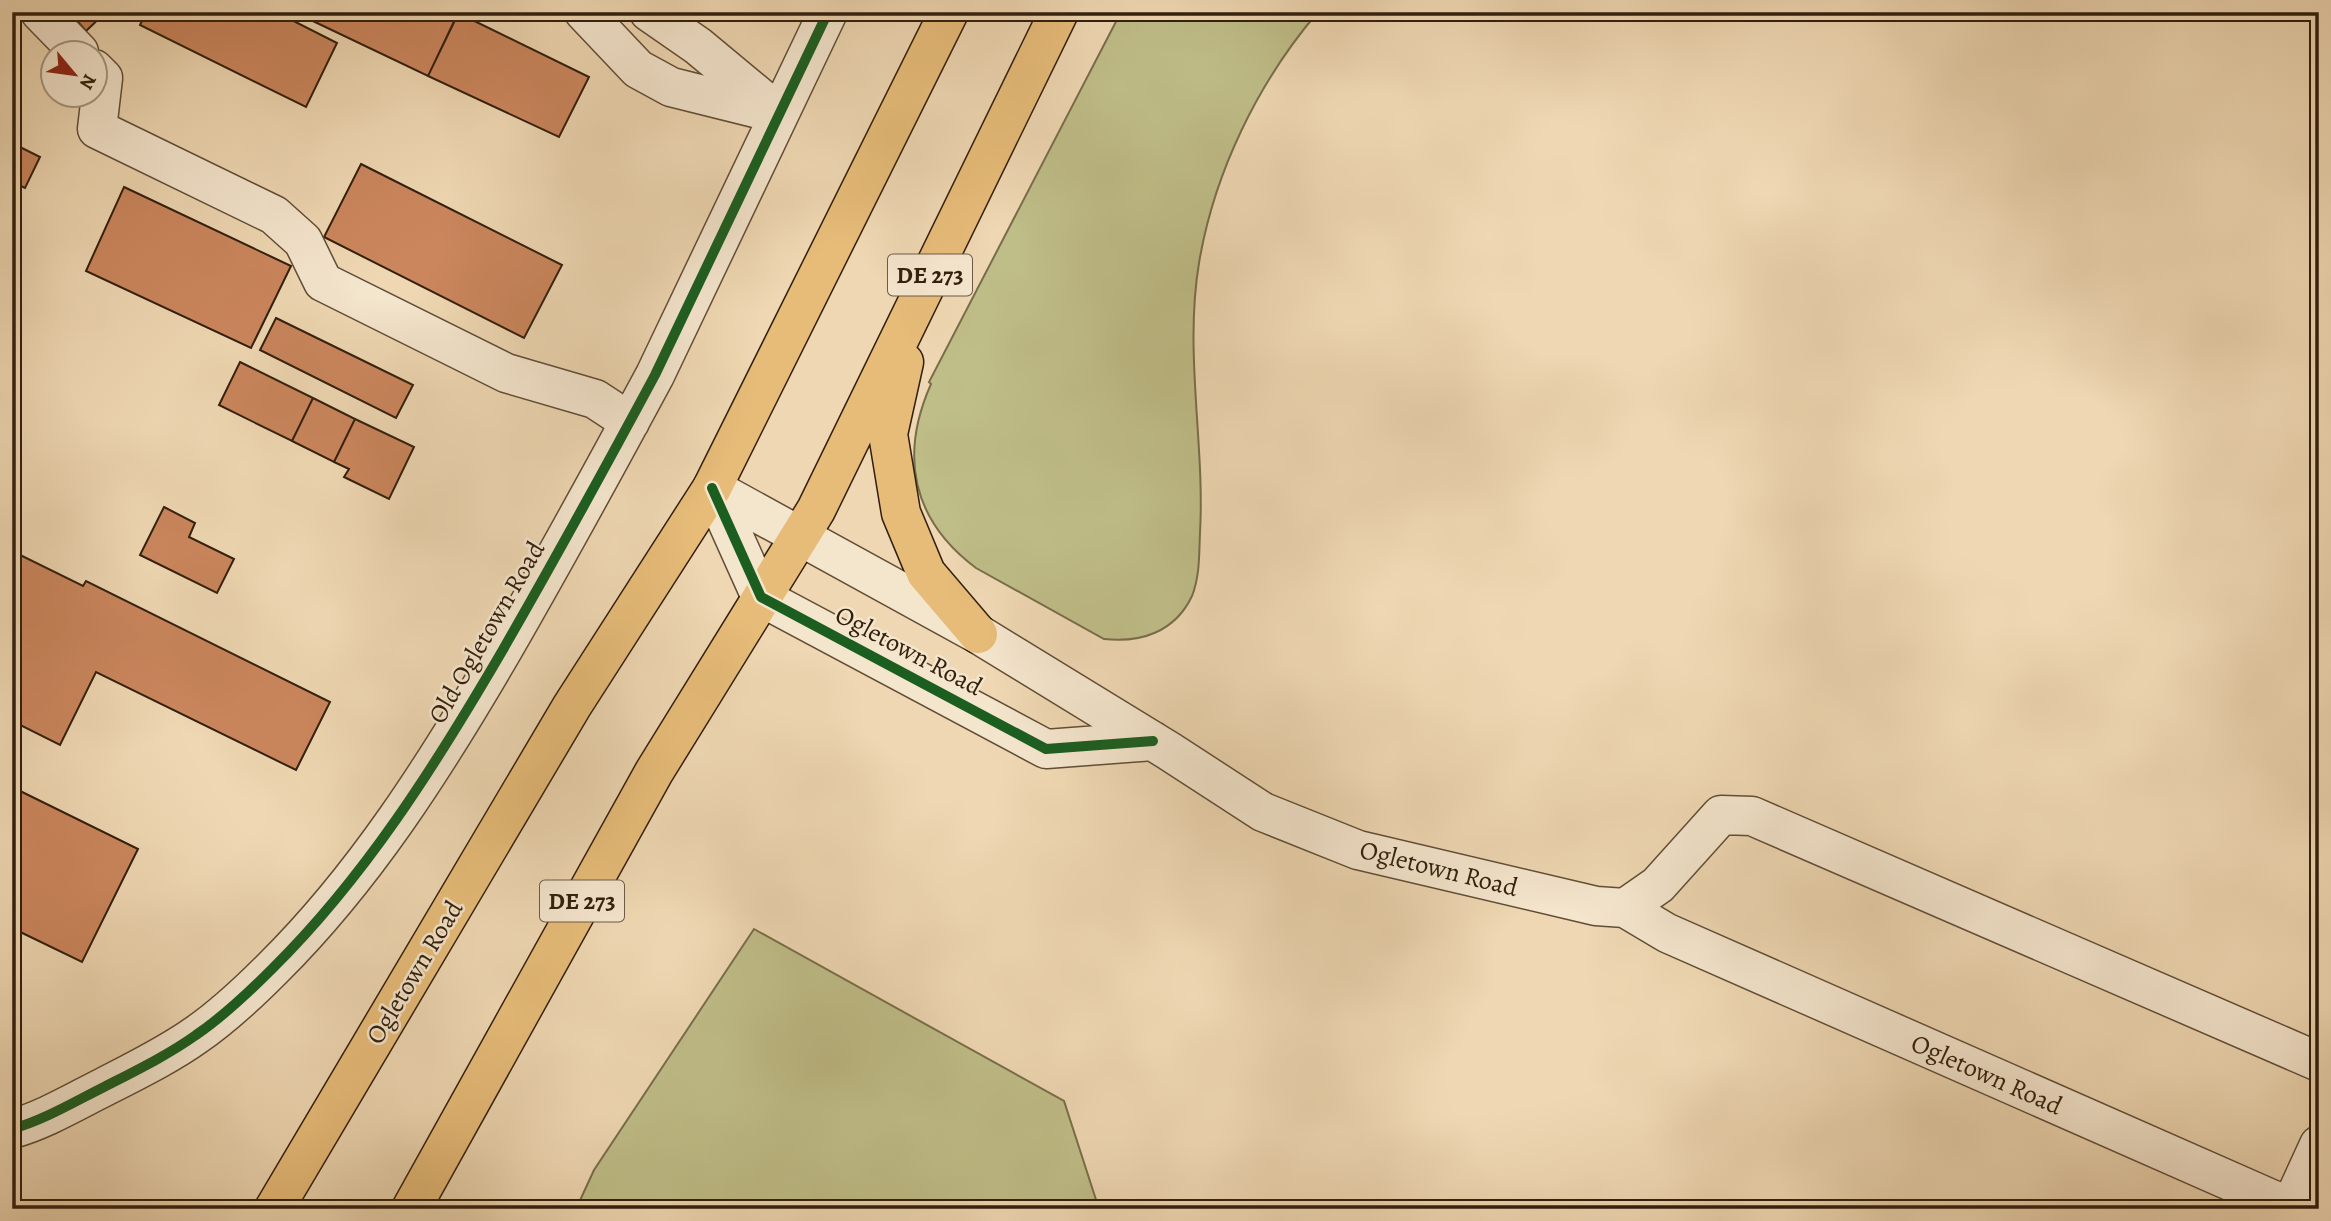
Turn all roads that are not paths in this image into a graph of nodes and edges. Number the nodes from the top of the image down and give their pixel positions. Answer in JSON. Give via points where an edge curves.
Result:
{"nodes":[{"id":1,"x":40,"y":12,"type":"edge"},
{"id":2,"x":584,"y":12,"type":"edge"},
{"id":3,"x":649,"y":12,"type":"edge"},
{"id":4,"x":828,"y":12,"type":"edge"},
{"id":5,"x":949,"y":12,"type":"edge"},
{"id":6,"x":1059,"y":12,"type":"edge"},
{"id":7,"x":65,"y":38,"type":"edge"},
{"id":8,"x":99,"y":108,"type":"edge"},
{"id":9,"x":779,"y":114,"type":"junction"},
{"id":10,"x":918,"y":299,"type":"junction"},
{"id":11,"x":630,"y":422,"type":"junction"},
{"id":12,"x":712,"y":488,"type":"junction"},
{"id":13,"x":798,"y":536,"type":"junction"},
{"id":14,"x":761,"y":597,"type":"junction"},
{"id":15,"x":978,"y":634,"type":"junction"},
{"id":16,"x":1153,"y":741,"type":"junction"},
{"id":17,"x":1625,"y":908,"type":"junction"},
{"id":18,"x":2319,"y":1062,"type":"edge"},
{"id":19,"x":12,"y":1129,"type":"edge"},
{"id":20,"x":2319,"y":1145,"type":"edge"},
{"id":21,"x":2295,"y":1207,"type":"edge"},
{"id":22,"x":274,"y":1209,"type":"edge"},
{"id":23,"x":411,"y":1209,"type":"edge"}],
"edges":[{"from":1,"to":7,"type":"street"},
{"from":2,"to":9,"type":"street","via":[[638,69],[671,87]]},
{"from":3,"to":9,"type":"street"},
{"from":4,"to":9,"type":"street","name":"Old Ogletown Road"},
{"from":5,"to":12,"type":"main road","name":"Ogletown Road"},
{"from":6,"to":10,"type":"main road","number":"DE 273"},
{"from":8,"to":11,"type":"street","via":[[97,129],[274,215],[303,241],[323,282],[506,373],[595,400]]},
{"from":9,"to":11,"type":"street","name":"Old Ogletown Road"},
{"from":10,"to":13,"type":"main road","number":"DE 273","via":[[816,510]]},
{"from":10,"to":15,"type":"main road","via":[[888,435],[901,513],[926,573]]},
{"from":11,"to":19,"type":"street","name":"Old Ogletown Road","via":[[450,742],[375,852],[304,937],[195,1036],[79,1100]]},
{"from":12,"to":13,"type":"street","name":"Ogletown Road"},
{"from":12,"to":14,"type":"street"},
{"from":12,"to":22,"type":"main road","name":"Ogletown Road","via":[[572,705]]},
{"from":13,"to":14,"type":"main road","number":"DE 273"},
{"from":13,"to":15,"type":"street","name":"Ogletown Road"},
{"from":14,"to":16,"type":"street","name":"Ogletown Road","via":[[1046,750]]},
{"from":14,"to":23,"type":"main road","number":"DE 273","via":[[654,772]]},
{"from":15,"to":16,"type":"street","name":"Ogletown Road"},
{"from":16,"to":17,"type":"street","name":"Ogletown Road","via":[[1263,812],[1358,850],[1596,906]]},
{"from":17,"to":18,"type":"street","via":[[1658,885],[1721,815],[1752,816]]},
{"from":17,"to":21,"type":"street","name":"Ogletown Road","via":[[1667,933]]},
{"from":20,"to":21,"type":"street","name":"Ogletown Road"}]}
